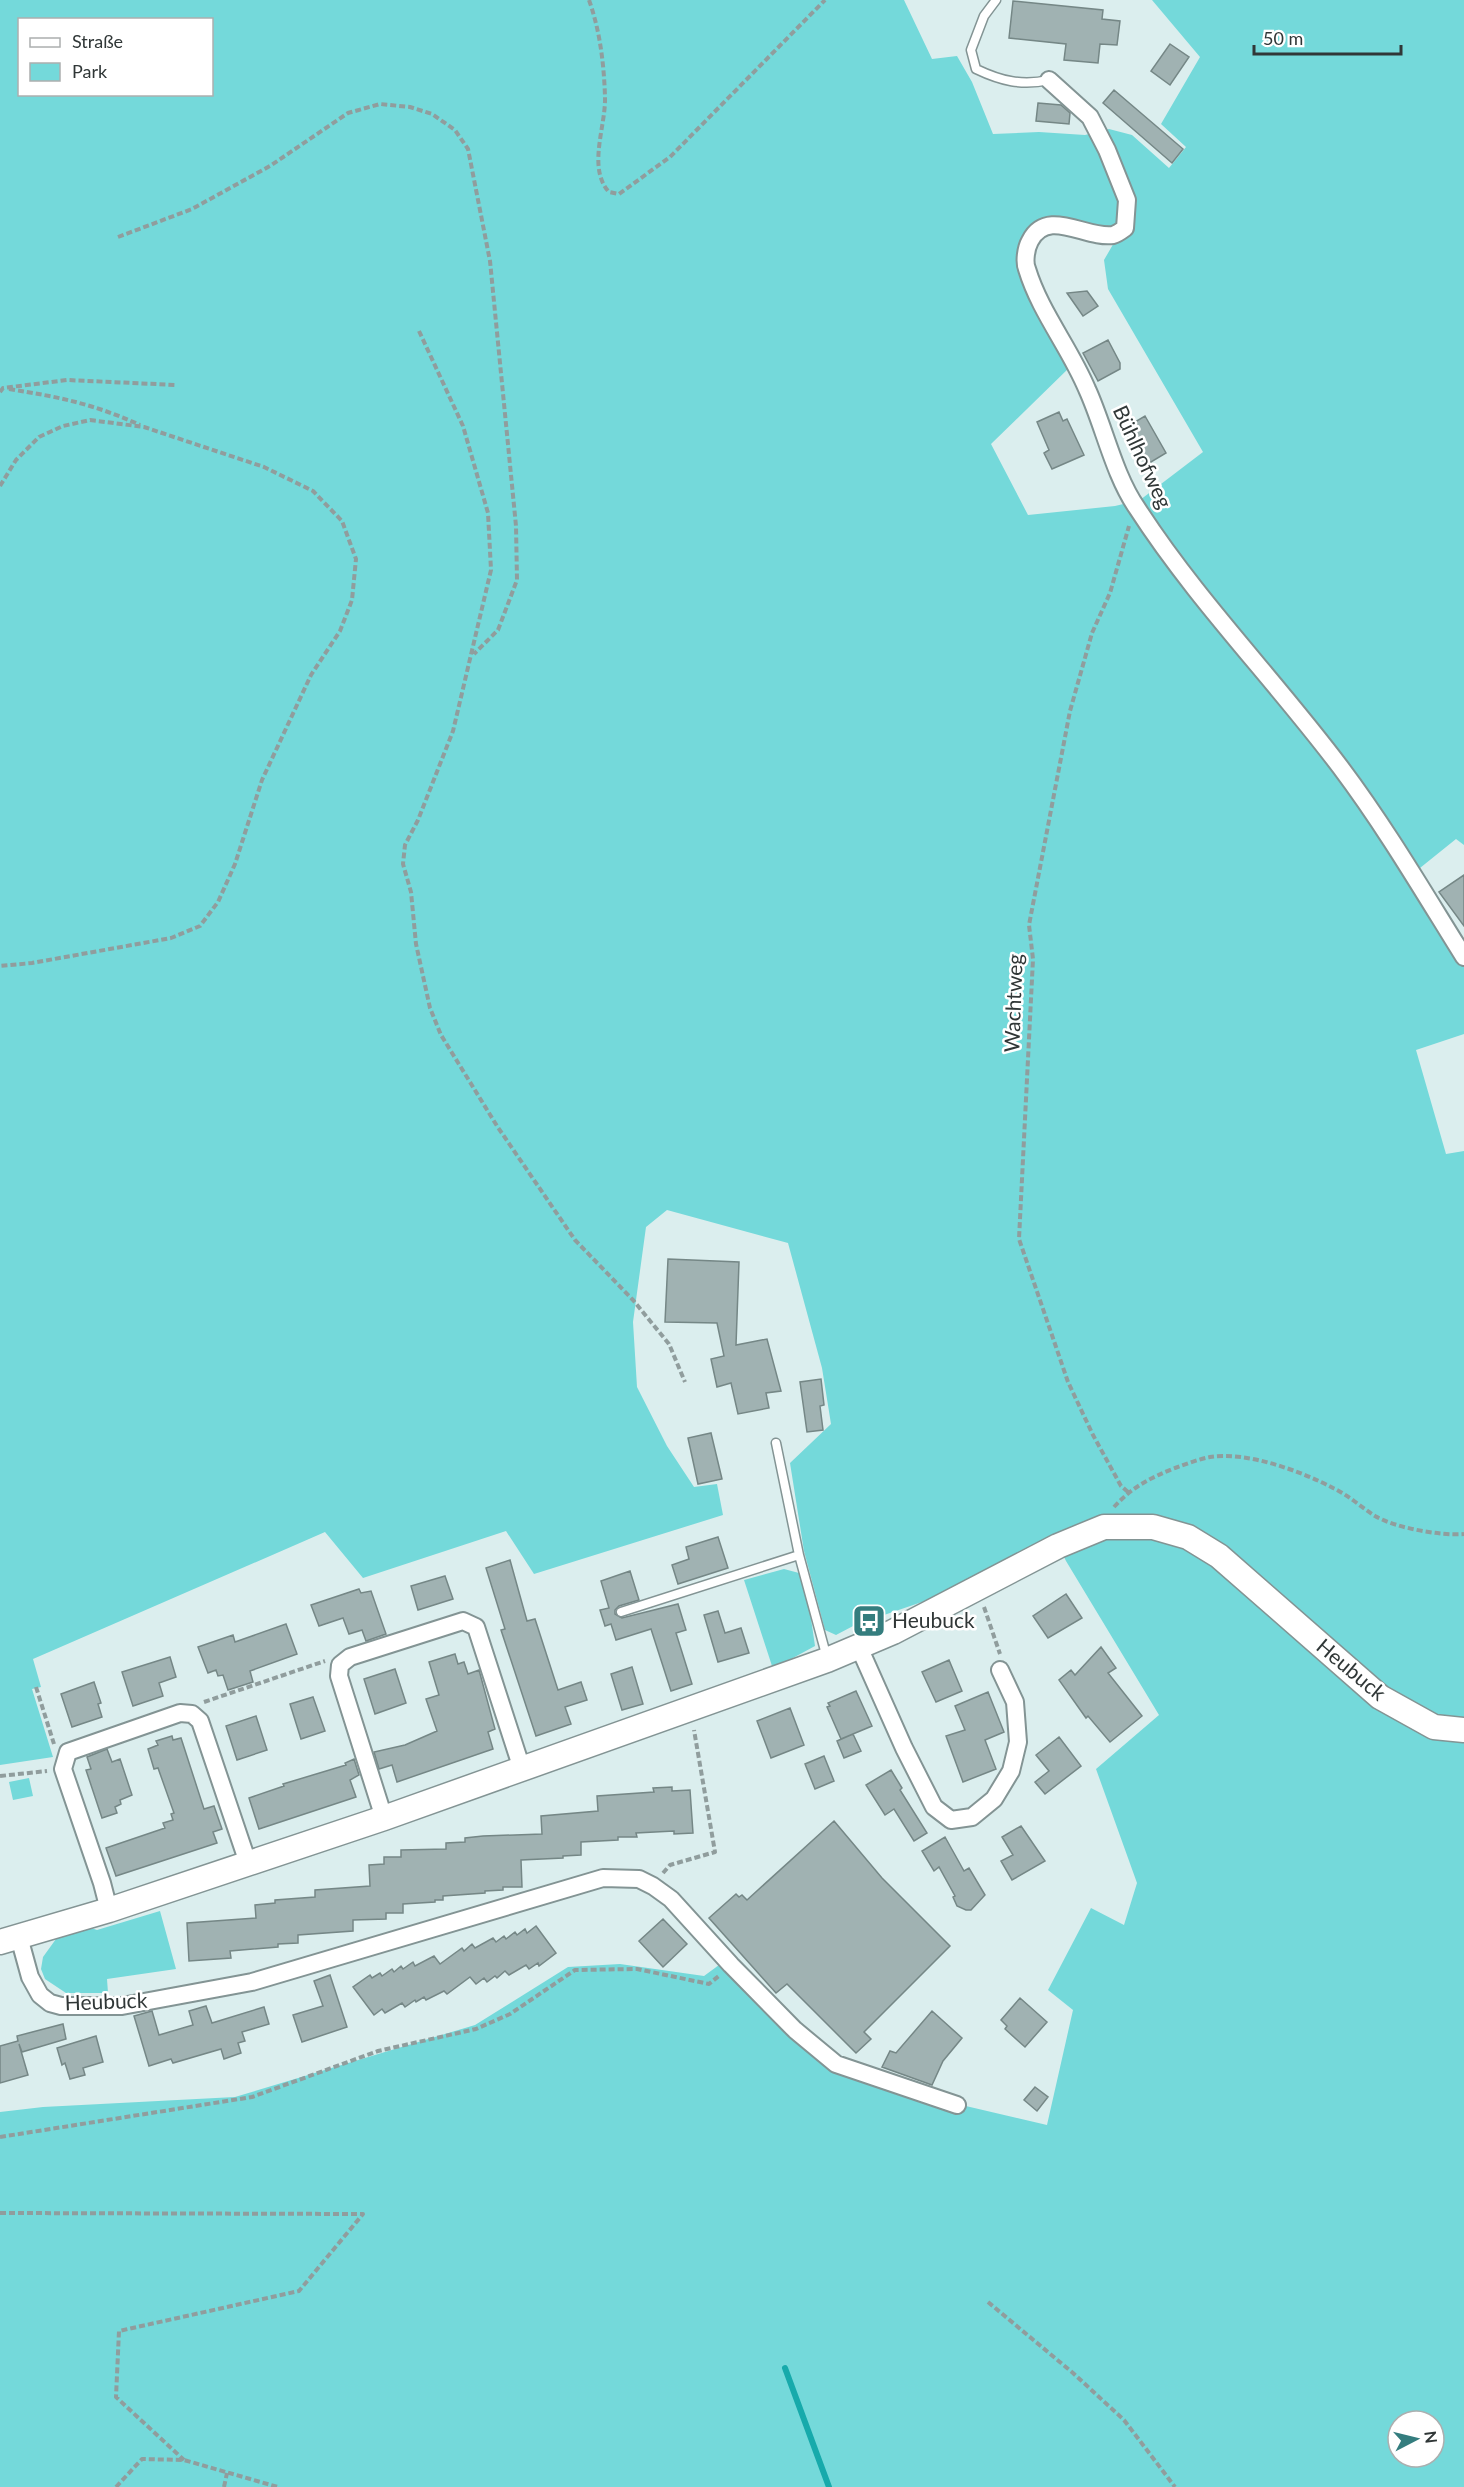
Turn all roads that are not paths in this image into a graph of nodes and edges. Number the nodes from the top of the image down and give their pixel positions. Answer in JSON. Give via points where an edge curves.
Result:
{"nodes":[{"id":1,"x":996,"y":0,"type":"edge"},
{"id":2,"x":1049,"y":80,"type":"joint"},
{"id":3,"x":1464,"y":957,"type":"edge"},
{"id":4,"x":776,"y":1443,"type":"dead end"},
{"id":5,"x":799,"y":1555,"type":"junction"},
{"id":6,"x":621,"y":1612,"type":"dead end"},
{"id":7,"x":859,"y":1647,"type":"junction"},
{"id":8,"x":827,"y":1659,"type":"junction"},
{"id":9,"x":1000,"y":1670,"type":"road end"},
{"id":10,"x":1464,"y":1730,"type":"edge"},
{"id":11,"x":522,"y":1769,"type":"junction"},
{"id":12,"x":384,"y":1818,"type":"junction"},
{"id":13,"x":248,"y":1863,"type":"junction"},
{"id":14,"x":109,"y":1910,"type":"junction"},
{"id":15,"x":9,"y":1939,"type":"edge"},
{"id":16,"x":957,"y":2105,"type":"dead end"}],
"edges":[{"from":1,"to":2,"type":"lane","via":[[984,16],[972,50],[976,69],[1018,84]]},
{"from":2,"to":3,"type":"street","name":"Bühlhofweg","via":[[1090,117],[1107,150],[1127,200],[1125,228],[1115,235],[1049,225],[1034,234],[1028,244],[1025,266],[1087,388],[1134,505],[1192,587],[1341,768]]},
{"from":4,"to":5,"type":"lane"},
{"from":5,"to":6,"type":"lane"},
{"from":5,"to":8,"type":"lane"},
{"from":7,"to":8,"type":"street","name":"Heubuck"},
{"from":7,"to":9,"type":"street","via":[[934,1807],[951,1820],[972,1817],[994,1799],[1011,1771],[1018,1742],[1015,1702]]},
{"from":7,"to":10,"type":"street","name":"Heubuck","via":[[1058,1546],[1104,1527],[1153,1527],[1188,1537],[1219,1556],[1380,1697],[1434,1727]]},
{"from":8,"to":11,"type":"street","name":"Heubuck"},
{"from":11,"to":12,"type":"street","name":"Heubuck"},
{"from":11,"to":12,"type":"street","via":[[476,1628],[463,1622],[350,1657],[340,1665],[339,1676]]},
{"from":12,"to":13,"type":"street","name":"Heubuck"},
{"from":13,"to":14,"type":"street","name":"Heubuck"},
{"from":13,"to":14,"type":"street","via":[[200,1721],[192,1714],[180,1713],[68,1752],[64,1763]]},
{"from":14,"to":15,"type":"street","name":"Heubuck"},
{"from":15,"to":16,"type":"street","name":"Heubuck","via":[[40,1995],[50,2003],[122,2006],[252,1982],[603,1878],[639,1880],[671,1899],[795,2030],[836,2064]]}]}
